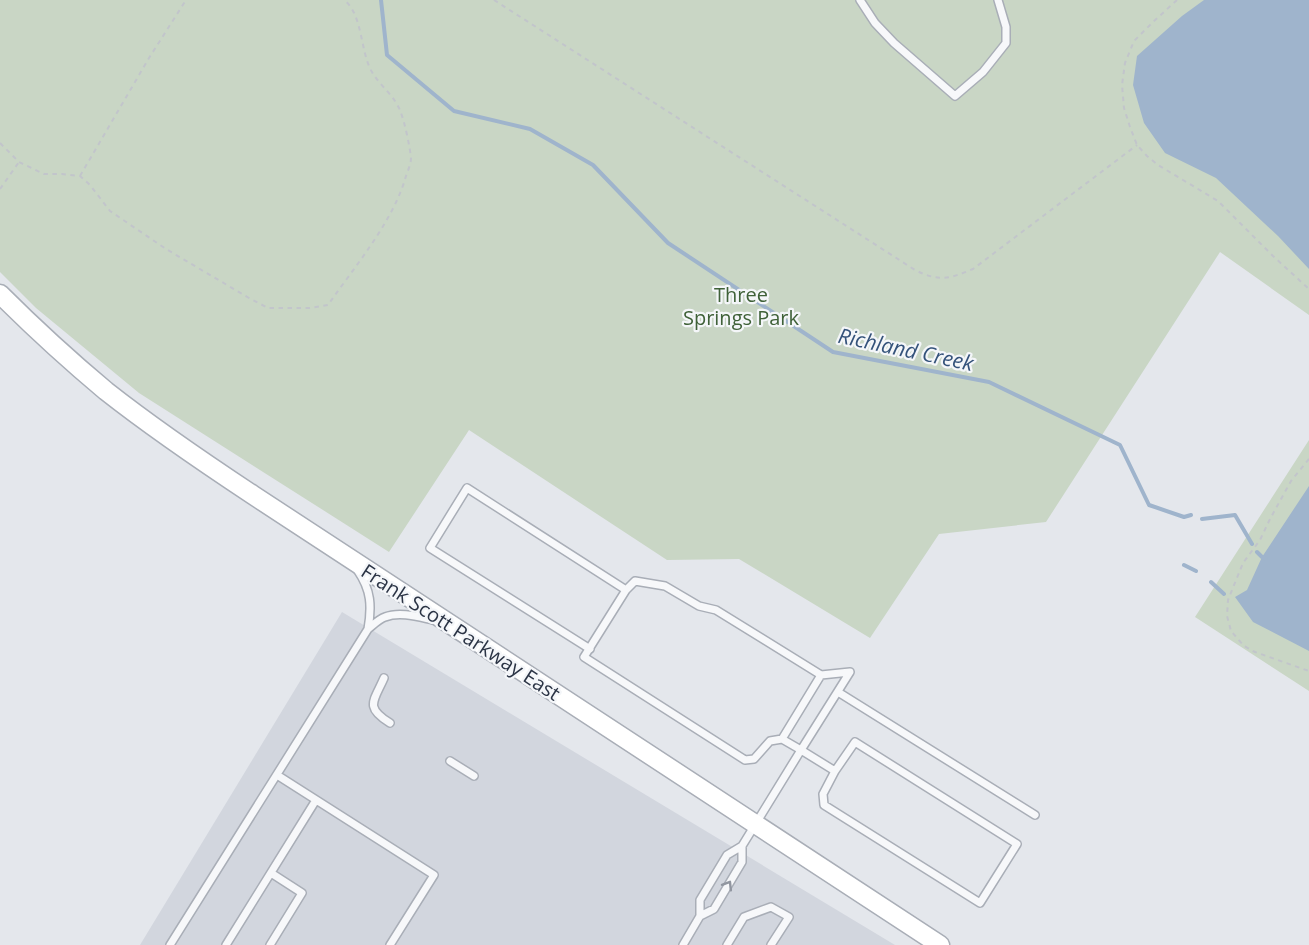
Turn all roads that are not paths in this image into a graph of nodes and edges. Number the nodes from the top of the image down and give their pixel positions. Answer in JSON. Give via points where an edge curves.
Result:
{"nodes":[{"id":1,"x":860,"y":0,"type":"edge"},
{"id":2,"x":998,"y":0,"type":"edge"},
{"id":3,"x":0,"y":294,"type":"edge"},
{"id":4,"x":347,"y":557,"type":"junction"},
{"id":5,"x":626,"y":590,"type":"junction"},
{"id":6,"x":448,"y":623,"type":"junction"},
{"id":7,"x":368,"y":628,"type":"junction"},
{"id":8,"x":590,"y":649,"type":"junction"},
{"id":9,"x":821,"y":675,"type":"junction"},
{"id":10,"x":384,"y":678,"type":"dead end"},
{"id":11,"x":838,"y":693,"type":"junction"},
{"id":12,"x":390,"y":723,"type":"dead end"},
{"id":13,"x":782,"y":739,"type":"junction"},
{"id":14,"x":801,"y":750,"type":"junction"},
{"id":15,"x":450,"y":761,"type":"dead end"},
{"id":16,"x":835,"y":771,"type":"junction"},
{"id":17,"x":277,"y":775,"type":"junction"},
{"id":18,"x":474,"y":776,"type":"dead end"},
{"id":19,"x":316,"y":800,"type":"junction"},
{"id":20,"x":1035,"y":815,"type":"dead end"},
{"id":21,"x":756,"y":825,"type":"junction"},
{"id":22,"x":742,"y":846,"type":"junction"},
{"id":23,"x":271,"y":873,"type":"junction"},
{"id":24,"x":700,"y":916,"type":"junction"},
{"id":25,"x":170,"y":945,"type":"edge"},
{"id":26,"x":226,"y":945,"type":"edge"},
{"id":27,"x":270,"y":945,"type":"edge"},
{"id":28,"x":390,"y":945,"type":"edge"},
{"id":29,"x":683,"y":945,"type":"edge"},
{"id":30,"x":727,"y":945,"type":"edge"},
{"id":31,"x":771,"y":945,"type":"edge"},
{"id":32,"x":940,"y":945,"type":"edge"}],
"edges":[{"from":1,"to":2,"type":"lane","via":[[894,43],[955,96],[1006,43]]},
{"from":3,"to":4,"type":"main road","name":"Frank Scott Parkway East","via":[[40,334],[159,431]]},
{"from":4,"to":6,"type":"main road","name":"Frank Scott Parkway East"},
{"from":4,"to":7,"type":"lane","via":[[365,581],[371,610]]},
{"from":5,"to":8,"type":"lane"},
{"from":5,"to":8,"type":"lane","via":[[468,488],[430,548]]},
{"from":5,"to":9,"type":"lane","via":[[635,581],[664,586],[699,606],[716,609]]},
{"from":6,"to":7,"type":"lane","via":[[396,615]]},
{"from":6,"to":21,"type":"main road","name":"Frank Scott Parkway East"},
{"from":7,"to":17,"type":"lane"},
{"from":8,"to":13,"type":"lane","via":[[584,657],[745,760],[754,759],[770,741]]},
{"from":9,"to":11,"type":"lane","via":[[850,672]]},
{"from":9,"to":13,"type":"lane"},
{"from":10,"to":12,"type":"lane","via":[[373,704],[380,717]]},
{"from":11,"to":14,"type":"lane"},
{"from":11,"to":20,"type":"lane"},
{"from":13,"to":14,"type":"lane"},
{"from":14,"to":16,"type":"lane"},
{"from":14,"to":21,"type":"lane"},
{"from":15,"to":18,"type":"lane"},
{"from":16,"to":16,"type":"lane","via":[[855,742],[1017,844],[980,903],[824,805],[823,794]]},
{"from":17,"to":19,"type":"lane"},
{"from":17,"to":25,"type":"lane"},
{"from":19,"to":23,"type":"lane"},
{"from":19,"to":28,"type":"lane","via":[[434,874]]},
{"from":21,"to":22,"type":"lane"},
{"from":21,"to":32,"type":"main road","name":"Frank Scott Parkway East"},
{"from":22,"to":24,"type":"lane","via":[[727,855],[700,900]]},
{"from":24,"to":22,"type":"lane","one_way":true,"via":[[714,909],[742,862]]},
{"from":23,"to":26,"type":"lane"},
{"from":23,"to":27,"type":"lane","via":[[302,893]]},
{"from":24,"to":29,"type":"lane"},
{"from":30,"to":31,"type":"lane","via":[[744,917],[771,907],[789,916]]}]}
